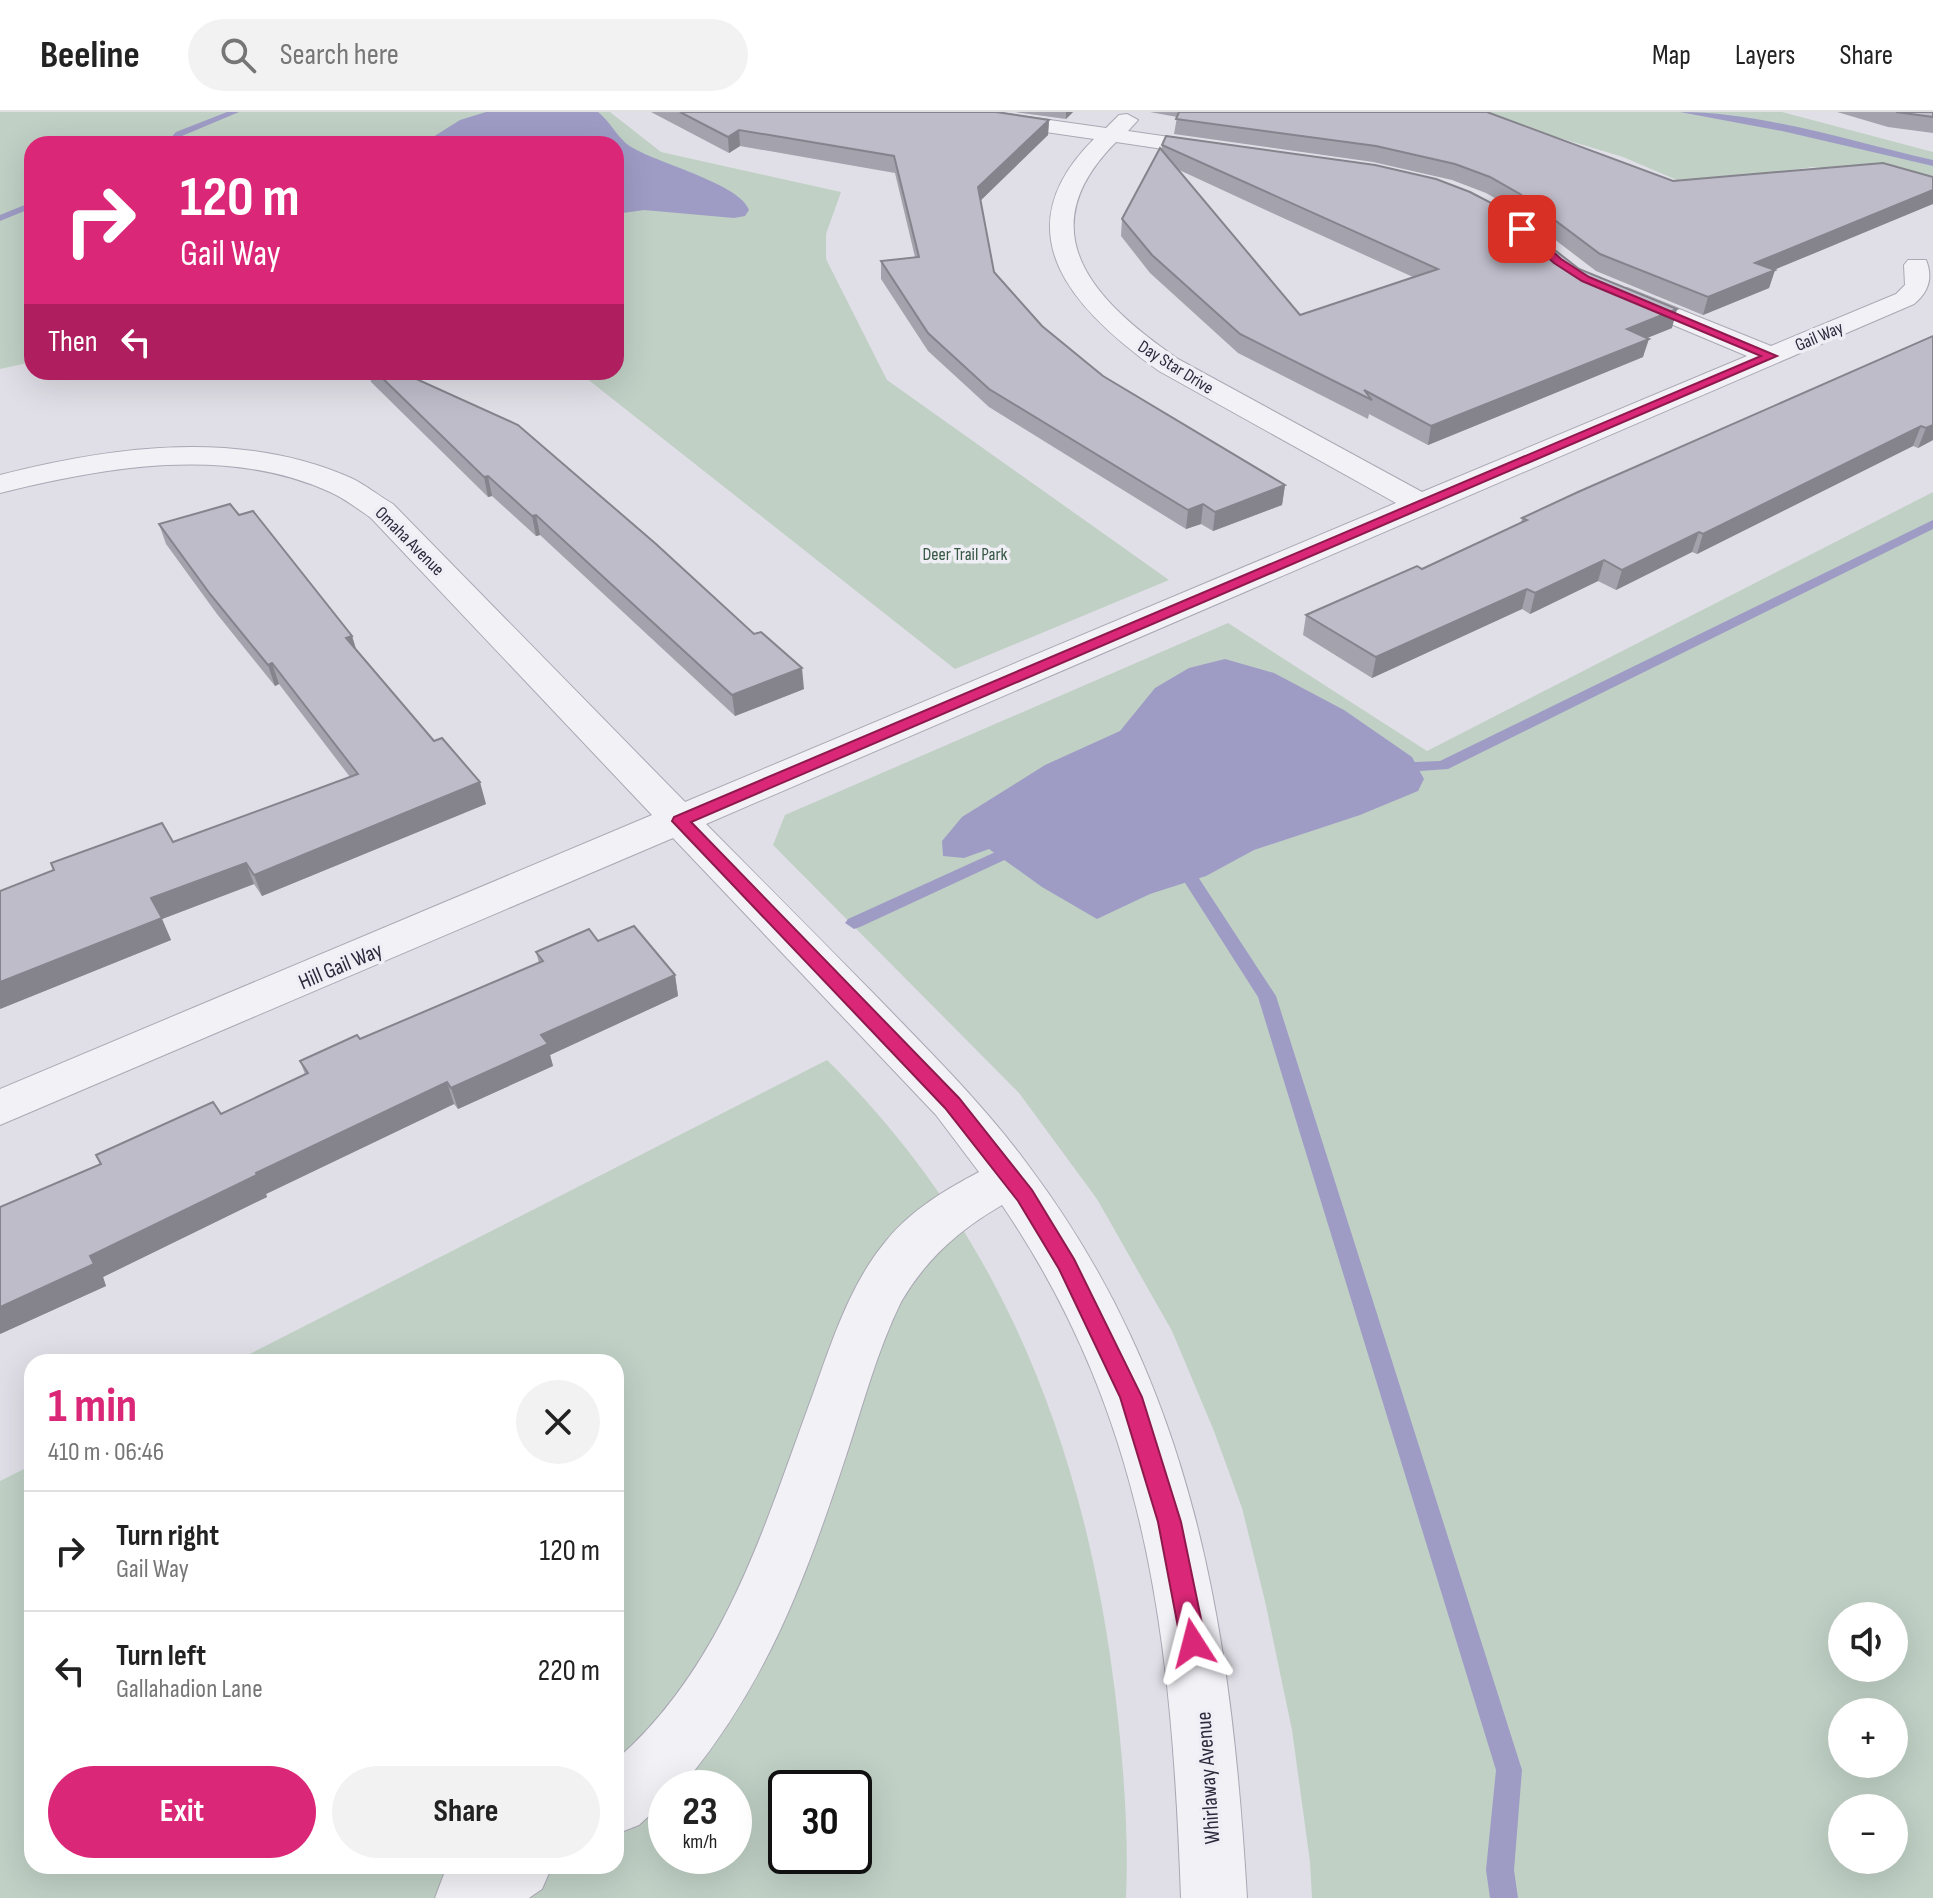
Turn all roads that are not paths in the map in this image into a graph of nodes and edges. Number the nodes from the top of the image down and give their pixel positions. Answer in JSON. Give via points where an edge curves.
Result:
{"nodes":[{"id":1,"x":949,"y":112,"type":"edge"},
{"id":2,"x":1136,"y":112,"type":"edge"},
{"id":3,"x":1111,"y":135,"type":"junction"},
{"id":4,"x":1251,"y":155,"type":"edge"},
{"id":5,"x":1917,"y":265,"type":"dead end"},
{"id":6,"x":1593,"y":282,"type":"edge"},
{"id":7,"x":1771,"y":356,"type":"junction"},
{"id":8,"x":0,"y":484,"type":"edge"},
{"id":9,"x":1422,"y":505,"type":"junction"},
{"id":10,"x":680,"y":821,"type":"junction"},
{"id":11,"x":0,"y":1108,"type":"edge"},
{"id":12,"x":1011,"y":1178,"type":"junction"},
{"id":13,"x":624,"y":1795,"type":"edge"},
{"id":14,"x":506,"y":1874,"type":"edge"},
{"id":15,"x":468,"y":1898,"type":"edge"},
{"id":16,"x":1214,"y":1898,"type":"edge"}],
"edges":[{"from":1,"to":3,"type":"street"},
{"from":2,"to":3,"type":"street","name":"Day Star Drive"},
{"from":3,"to":4,"type":"street"},
{"from":3,"to":9,"type":"street","name":"Day Star Drive","via":[[1075,178],[1063,207],[1066,251],[1088,294],[1126,335],[1167,365]]},
{"from":5,"to":7,"type":"street","name":"Gail Way","via":[[1918,288],[1905,299]]},
{"from":6,"to":7,"type":"street"},
{"from":7,"to":9,"type":"street","name":"Gail Way"},
{"from":8,"to":10,"type":"street","name":"Omaha Avenue","via":[[117,461],[196,457],[283,467],[353,490],[382,511]]},
{"from":9,"to":10,"type":"street","name":"Gail Way"},
{"from":10,"to":11,"type":"street","name":"Hill Gail Way"},
{"from":10,"to":12,"type":"street","name":"Whirlaway Avenue","via":[[952,1103]]},
{"from":12,"to":13,"type":"street","via":[[957,1205],[930,1227],[888,1281],[862,1332],[798,1521],[760,1610],[693,1726]]},
{"from":12,"to":16,"type":"street","name":"Whirlaway Avenue","via":[[1067,1265],[1103,1335],[1156,1472],[1189,1614],[1202,1701]]},
{"from":14,"to":15,"type":"street"}]}
